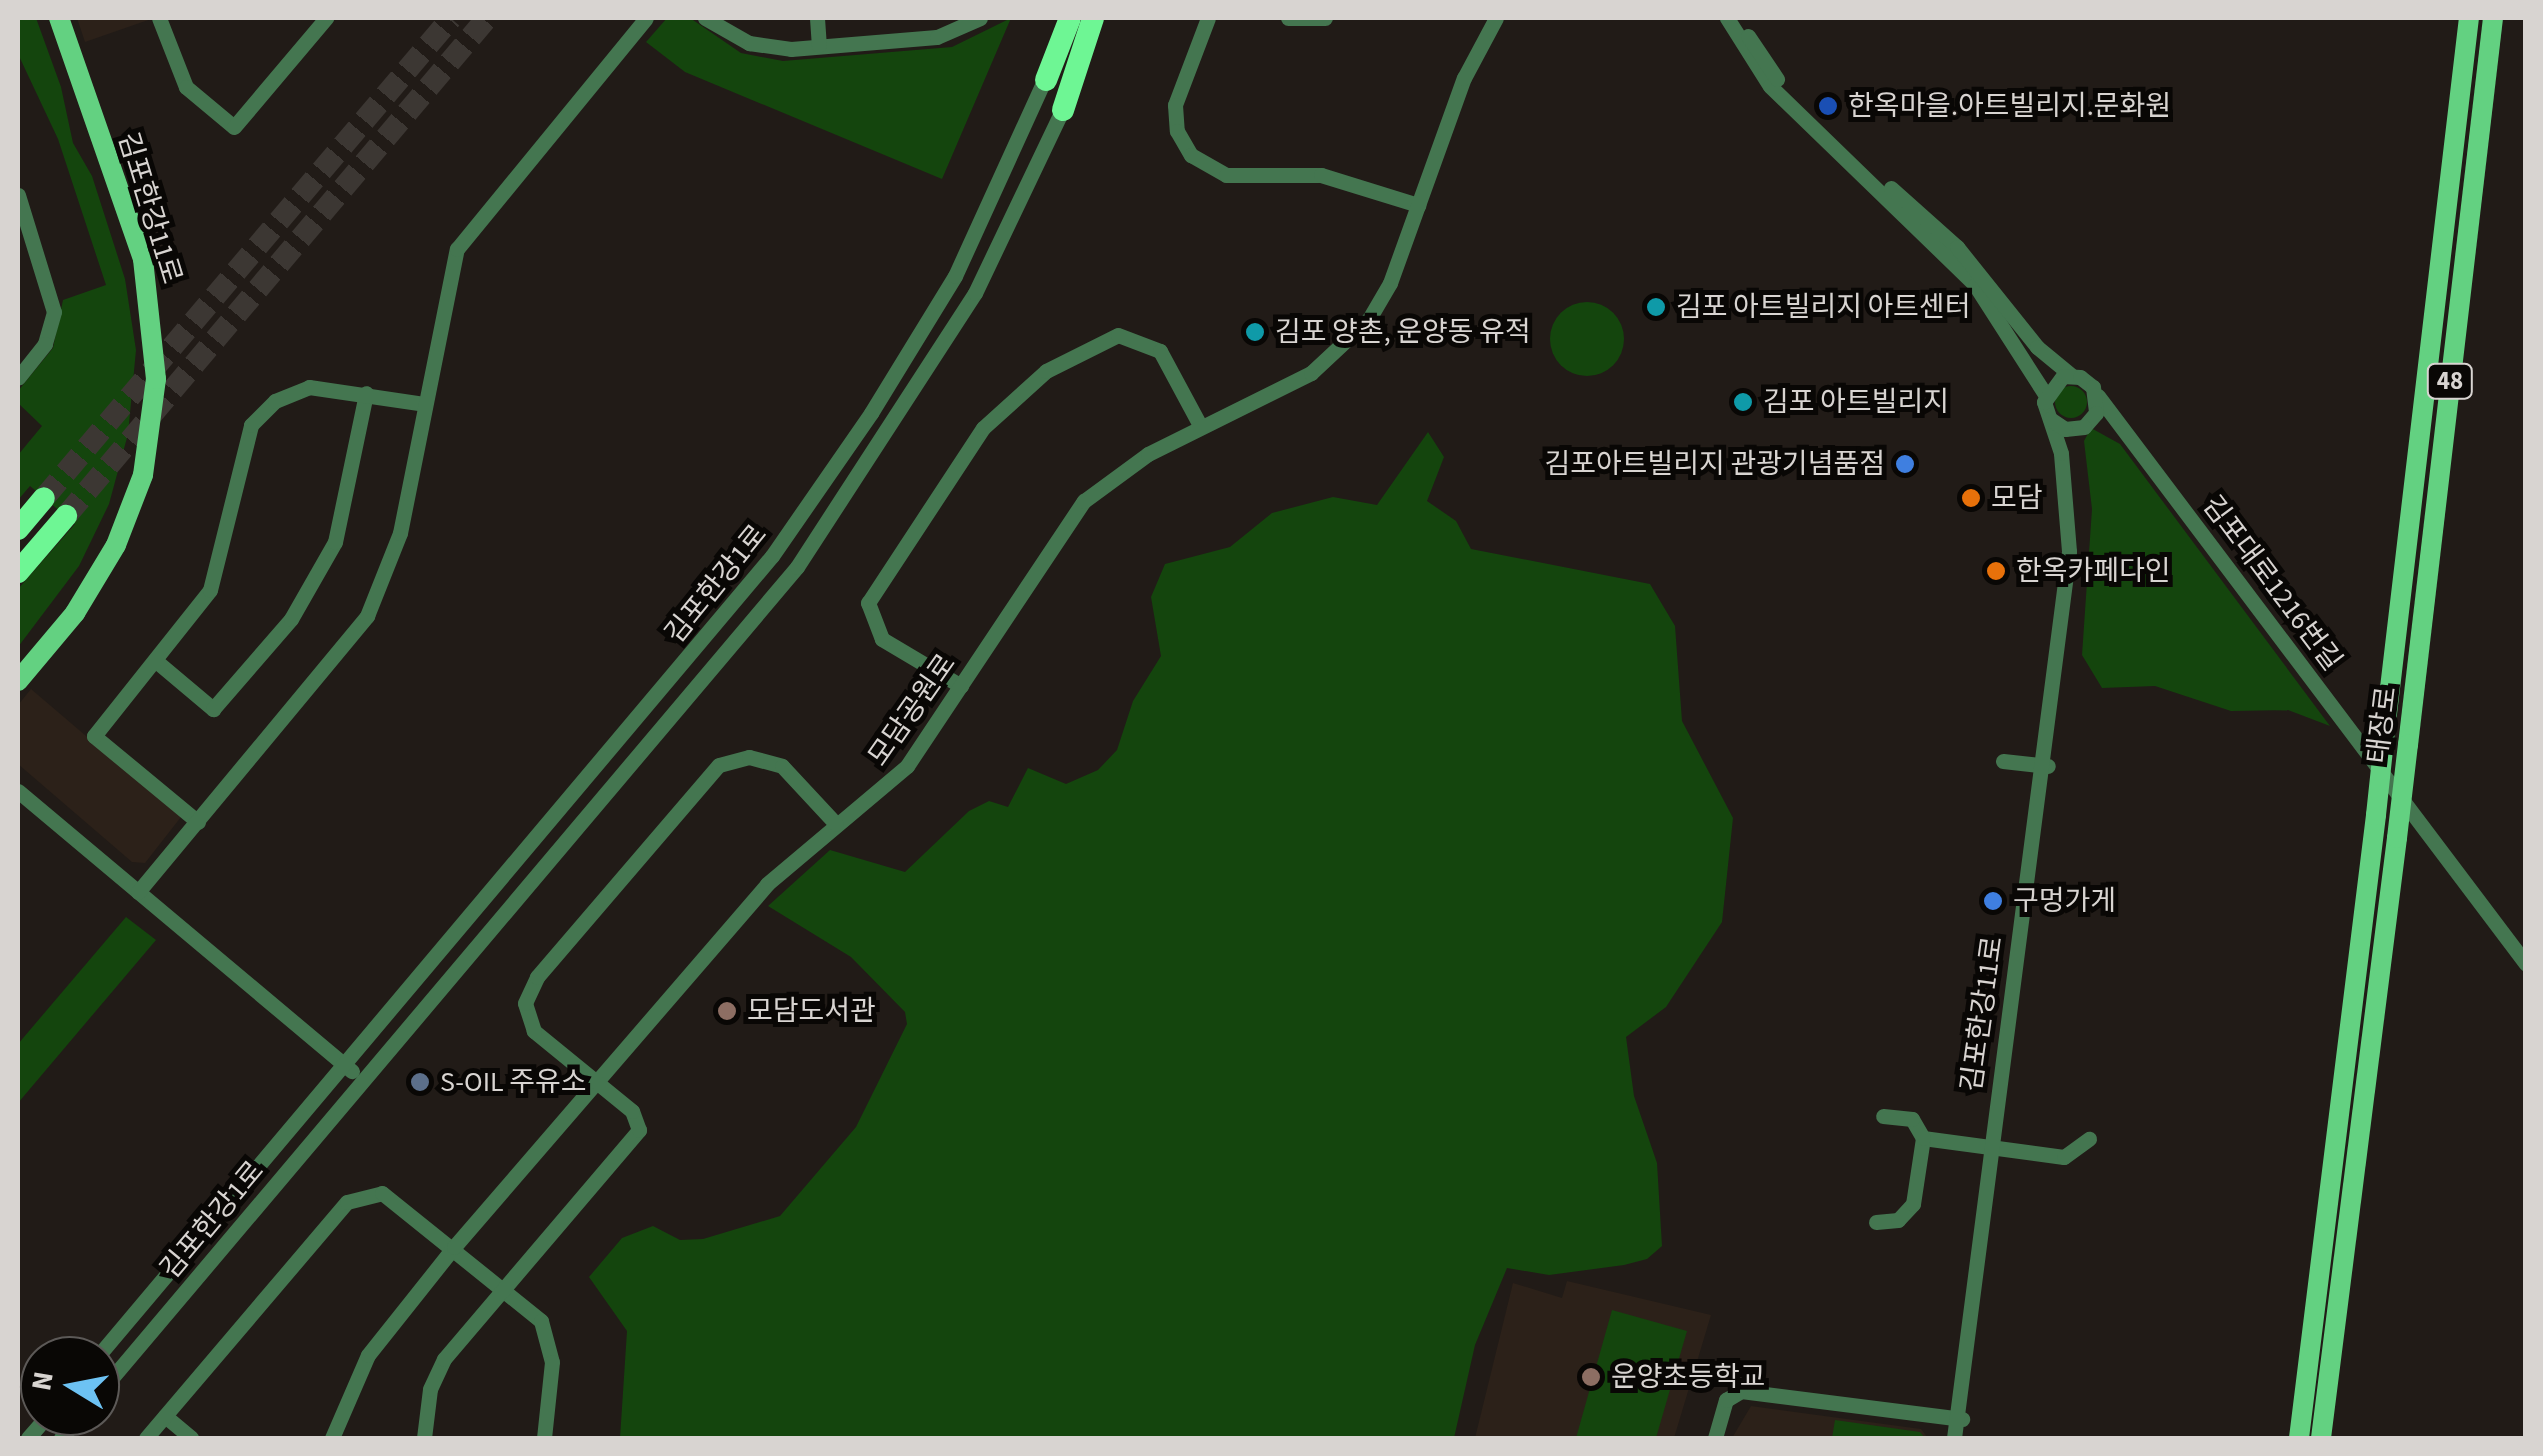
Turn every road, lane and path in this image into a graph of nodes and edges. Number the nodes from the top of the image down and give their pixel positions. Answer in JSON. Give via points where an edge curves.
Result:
{"nodes":[{"id":1,"x":59,"y":18,"type":"edge"},
{"id":2,"x":159,"y":18,"type":"edge"},
{"id":3,"x":326,"y":18,"type":"edge"},
{"id":4,"x":646,"y":18,"type":"edge"},
{"id":5,"x":705,"y":18,"type":"edge"},
{"id":6,"x":817,"y":18,"type":"edge"},
{"id":7,"x":980,"y":18,"type":"edge"},
{"id":8,"x":1062,"y":18,"type":"edge"},
{"id":9,"x":1070,"y":18,"type":"edge"},
{"id":10,"x":1092,"y":18,"type":"edge"},
{"id":11,"x":1102,"y":18,"type":"edge"},
{"id":12,"x":1208,"y":18,"type":"edge"},
{"id":13,"x":1288,"y":18,"type":"edge"},
{"id":14,"x":1325,"y":18,"type":"edge"},
{"id":15,"x":1496,"y":18,"type":"edge"},
{"id":16,"x":1726,"y":18,"type":"edge"},
{"id":17,"x":1738,"y":18,"type":"edge"},
{"id":18,"x":2469,"y":18,"type":"edge"},
{"id":19,"x":2493,"y":18,"type":"edge"},
{"id":20,"x":819,"y":45,"type":"junction"},
{"id":21,"x":1046,"y":80,"type":"junction"},
{"id":22,"x":1062,"y":110,"type":"junction"},
{"id":23,"x":1418,"y":205,"type":"junction"},
{"id":24,"x":19,"y":206,"type":"edge"},
{"id":25,"x":2071,"y":375,"type":"junction"},
{"id":26,"x":18,"y":378,"type":"edge"},
{"id":27,"x":366,"y":393,"type":"junction"},
{"id":28,"x":2046,"y":394,"type":"junction"},
{"id":29,"x":2097,"y":394,"type":"junction"},
{"id":30,"x":424,"y":404,"type":"junction"},
{"id":31,"x":2050,"y":419,"type":"junction"},
{"id":32,"x":2091,"y":421,"type":"junction"},
{"id":33,"x":2120,"y":426,"type":"junction"},
{"id":34,"x":1201,"y":427,"type":"junction"},
{"id":35,"x":2075,"y":429,"type":"junction"},
{"id":36,"x":44,"y":498,"type":"tunnel mouth"},
{"id":37,"x":66,"y":516,"type":"tunnel mouth"},
{"id":38,"x":18,"y":529,"type":"edge"},
{"id":39,"x":18,"y":572,"type":"edge"},
{"id":40,"x":156,"y":661,"type":"junction"},
{"id":41,"x":18,"y":681,"type":"edge"},
{"id":42,"x":960,"y":686,"type":"junction"},
{"id":43,"x":2003,"y":761,"type":"dead end"},
{"id":44,"x":2045,"y":766,"type":"junction"},
{"id":45,"x":18,"y":791,"type":"edge"},
{"id":46,"x":198,"y":822,"type":"junction"},
{"id":47,"x":836,"y":824,"type":"junction"},
{"id":48,"x":138,"y":892,"type":"junction"},
{"id":49,"x":2526,"y":964,"type":"edge"},
{"id":50,"x":344,"y":1064,"type":"junction"},
{"id":51,"x":362,"y":1079,"type":"junction"},
{"id":52,"x":596,"y":1083,"type":"junction"},
{"id":53,"x":1883,"y":1116,"type":"dead end"},
{"id":54,"x":1922,"y":1138,"type":"junction"},
{"id":55,"x":2089,"y":1139,"type":"dead end"},
{"id":56,"x":1995,"y":1147,"type":"junction"},
{"id":57,"x":1876,"y":1222,"type":"dead end"},
{"id":58,"x":454,"y":1247,"type":"junction"},
{"id":59,"x":504,"y":1287,"type":"junction"},
{"id":60,"x":115,"y":1336,"type":"edge"},
{"id":61,"x":120,"y":1368,"type":"edge"},
{"id":62,"x":165,"y":1416,"type":"junction"},
{"id":63,"x":1959,"y":1418,"type":"junction"},
{"id":64,"x":146,"y":1438,"type":"edge"},
{"id":65,"x":191,"y":1438,"type":"edge"},
{"id":66,"x":332,"y":1438,"type":"edge"},
{"id":67,"x":424,"y":1438,"type":"edge"},
{"id":68,"x":544,"y":1438,"type":"edge"},
{"id":69,"x":1715,"y":1438,"type":"edge"},
{"id":70,"x":1957,"y":1438,"type":"edge"},
{"id":71,"x":2299,"y":1438,"type":"edge"},
{"id":72,"x":2321,"y":1438,"type":"edge"}],
"edges":[{"from":1,"to":41,"type":"main road","name":"김포한강11로","via":[[143,259],[156,380],[142,475],[116,545],[83,602]]},
{"from":2,"to":3,"type":"street","via":[[186,87],[234,127]]},
{"from":4,"to":30,"type":"street","via":[[465,235],[448,276]]},
{"from":5,"to":20,"type":"street","via":[[731,36],[770,48]]},
{"from":6,"to":20,"type":"street"},
{"from":7,"to":20,"type":"street","via":[[937,37]]},
{"from":8,"to":21,"type":"street","name":"김포한강1로"},
{"from":9,"to":21,"type":"highway"},
{"from":10,"to":22,"type":"highway"},
{"from":11,"to":22,"type":"street","name":"김포한강1로"},
{"from":12,"to":23,"type":"street","via":[[1176,105],[1178,130],[1199,162],[1226,174],[1321,175]]},
{"from":13,"to":14,"type":"street"},
{"from":15,"to":23,"type":"street","name":"모담공원로","via":[[1464,78]]},
{"from":16,"to":28,"type":"street","via":[[1770,86],[1975,284]]},
{"from":17,"to":25,"type":"street","via":[[1779,81],[1957,247],[2037,347]]},
{"from":18,"to":71,"type":"main road","name":"태장로","number":"48","bridge":true},
{"from":19,"to":72,"type":"main road","name":"태장로","number":"48","bridge":true},
{"from":21,"to":50,"type":"street","name":"김포한강1로","via":[[978,234],[827,480],[715,627]]},
{"from":22,"to":51,"type":"street","name":"김포한강1로","via":[[976,293],[796,567]]},
{"from":23,"to":34,"type":"street","name":"모담공원로","via":[[1390,282],[1348,344],[1311,373]]},
{"from":24,"to":26,"type":"street","via":[[54,312],[45,344]]},
{"from":25,"to":28,"type":"street","via":[[2055,380]]},
{"from":25,"to":29,"type":"street","via":[[2087,380]]},
{"from":27,"to":30,"type":"street"},
{"from":27,"to":40,"type":"street","via":[[309,387],[258,416],[241,449],[216,575]]},
{"from":27,"to":40,"type":"street","via":[[334,542],[291,619],[213,709]]},
{"from":28,"to":31,"type":"street"},
{"from":29,"to":32,"type":"street"},
{"from":29,"to":33,"type":"street","name":"김포대로1216번길"},
{"from":30,"to":46,"type":"street","via":[[400,533],[367,616]]},
{"from":31,"to":35,"type":"street"},
{"from":31,"to":44,"type":"street","name":"김포한강11로","via":[[2060,452],[2069,551]]},
{"from":32,"to":33,"type":"street"},
{"from":32,"to":35,"type":"street"},
{"from":33,"to":49,"type":"street","name":"김포대로1216번길"},
{"from":34,"to":42,"type":"street","name":"모담공원로","via":[[1115,474],[1084,501]]},
{"from":34,"to":42,"type":"street","via":[[1160,351],[1118,335],[1046,371],[992,418],[868,602],[882,638]]},
{"from":35,"to":44,"type":"street","name":"김포한강11로","via":[[2074,551]]},
{"from":36,"to":38,"type":"highway"},
{"from":37,"to":39,"type":"highway"},
{"from":40,"to":46,"type":"street","via":[[94,736]]},
{"from":42,"to":47,"type":"street","name":"모담공원로","via":[[892,784]]},
{"from":43,"to":44,"type":"street"},
{"from":44,"to":56,"type":"street","name":"김포한강11로"},
{"from":45,"to":48,"type":"street"},
{"from":46,"to":48,"type":"street"},
{"from":47,"to":52,"type":"street","name":"모담공원로","via":[[767,884]]},
{"from":47,"to":52,"type":"street","via":[[782,766],[767,759],[734,758],[707,776],[529,989],[527,1018],[534,1031]]},
{"from":48,"to":50,"type":"street"},
{"from":50,"to":51,"type":"street"},
{"from":50,"to":60,"type":"street","name":"김포한강1로"},
{"from":51,"to":61,"type":"street","name":"김포한강1로"},
{"from":52,"to":58,"type":"street","name":"모담공원로"},
{"from":52,"to":59,"type":"street","via":[[632,1112],[639,1130]]},
{"from":53,"to":54,"type":"street","via":[[1912,1120]]},
{"from":54,"to":56,"type":"street"},
{"from":54,"to":57,"type":"street","via":[[1913,1204],[1898,1220]]},
{"from":55,"to":56,"type":"street","via":[[2064,1157]]},
{"from":56,"to":63,"type":"street","name":"김포한강11로"},
{"from":58,"to":59,"type":"street"},
{"from":58,"to":62,"type":"street","via":[[395,1198],[371,1194],[347,1202]]},
{"from":58,"to":66,"type":"street","name":"모담공원로","via":[[379,1339]]},
{"from":59,"to":67,"type":"street","via":[[444,1359],[430,1390]]},
{"from":59,"to":68,"type":"street","via":[[540,1321],[550,1344]]},
{"from":62,"to":64,"type":"street"},
{"from":62,"to":65,"type":"street"},
{"from":63,"to":69,"type":"street","via":[[1742,1391],[1726,1400]]},
{"from":63,"to":70,"type":"street","name":"김포한강11로"}]}
